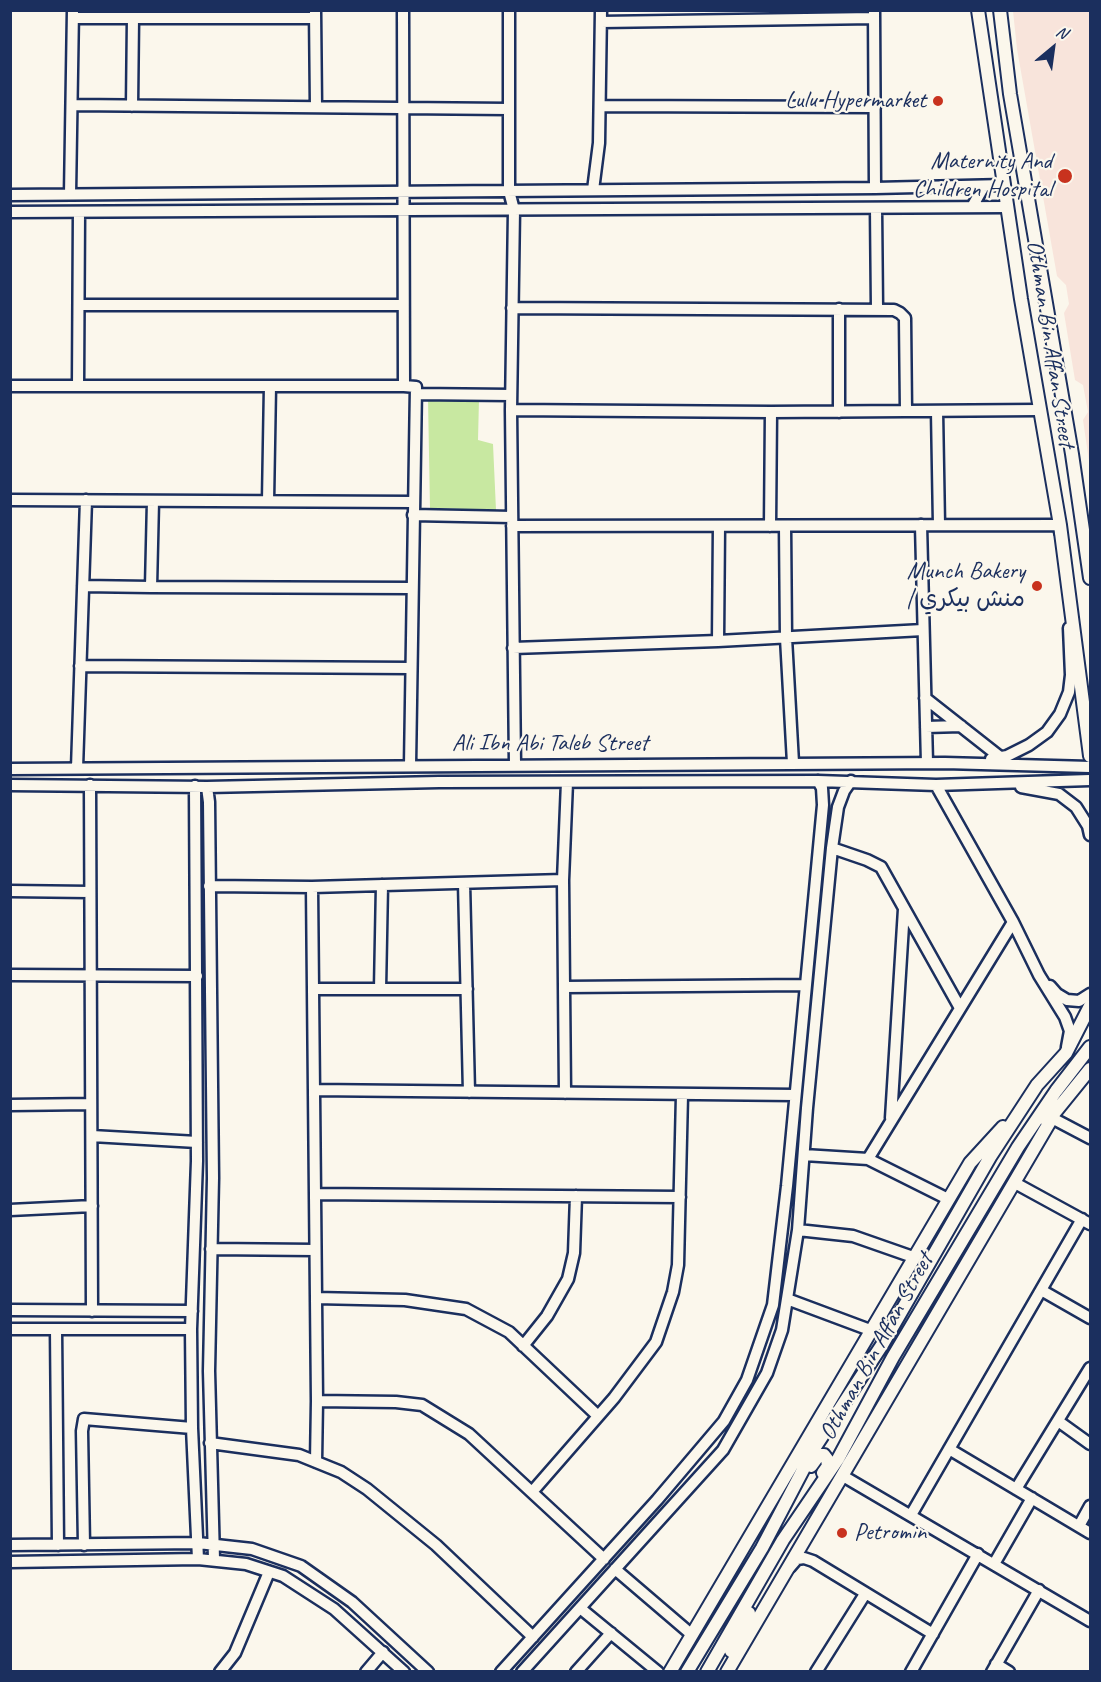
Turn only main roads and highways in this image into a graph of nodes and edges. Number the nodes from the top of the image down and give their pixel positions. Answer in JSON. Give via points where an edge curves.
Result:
{"nodes":[{"id":1,"x":978,"y":10,"type":"edge"},
{"id":2,"x":1000,"y":10,"type":"edge"},
{"id":3,"x":1090,"y":578,"type":"edge"},
{"id":4,"x":1090,"y":756,"type":"edge"},
{"id":5,"x":1090,"y":1006,"type":"edge"},
{"id":6,"x":1090,"y":1047,"type":"edge"},
{"id":7,"x":1090,"y":1069,"type":"edge"},
{"id":8,"x":1023,"y":1107,"type":"junction"},
{"id":9,"x":1052,"y":1118,"type":"junction"},
{"id":10,"x":981,"y":1208,"type":"junction"},
{"id":11,"x":882,"y":1345,"type":"junction"},
{"id":12,"x":893,"y":1357,"type":"junction"},
{"id":13,"x":747,"y":1539,"type":"junction"},
{"id":14,"x":783,"y":1540,"type":"junction"},
{"id":15,"x":762,"y":1548,"type":"junction"},
{"id":16,"x":670,"y":1671,"type":"edge"},
{"id":17,"x":686,"y":1671,"type":"edge"},
{"id":18,"x":707,"y":1671,"type":"edge"},
{"id":19,"x":722,"y":1671,"type":"edge"},
{"id":20,"x":727,"y":1671,"type":"edge"}],
"edges":[{"from":1,"to":4,"type":"main road","name":"Othman Bin Affan Street","via":[[1060,525]]},
{"from":2,"to":3,"type":"main road","name":"Othman Bin Affan Street","via":[[1010,94]]},
{"from":5,"to":8,"type":"main road","name":"Othman Bin Affan Street","via":[[1066,1053]]},
{"from":6,"to":10,"type":"main road","name":"Othman Bin Affan Street","via":[[1035,1119]]},
{"from":7,"to":9,"type":"main road"},
{"from":8,"to":11,"type":"main road","name":"Othman Bin Affan Street"},
{"from":8,"to":13,"type":"main road","name":"Othman Bin Affan Street","via":[[970,1163]]},
{"from":9,"to":10,"type":"main road","via":[[1006,1184]]},
{"from":9,"to":20,"type":"main road","name":"Othman Bin Affan Street"},
{"from":10,"to":12,"type":"main road","name":"Othman Bin Affan Street"},
{"from":11,"to":12,"type":"main road","via":[[827,1438],[828,1450],[839,1448]]},
{"from":11,"to":15,"type":"main road","name":"Othman Bin Affan Street","via":[[815,1447]]},
{"from":12,"to":14,"type":"main road","name":"Othman Bin Affan Street","via":[[838,1460]]},
{"from":13,"to":16,"type":"main road","name":"Othman Bin Affan Street"},
{"from":13,"to":17,"type":"main road"},
{"from":14,"to":15,"type":"main road","via":[[828,1466],[824,1455],[813,1461]]},
{"from":14,"to":18,"type":"main road","name":"Othman Bin Affan Street"},
{"from":14,"to":19,"type":"main road"},
{"from":15,"to":17,"type":"main road","name":"Othman Bin Affan Street"}]}
